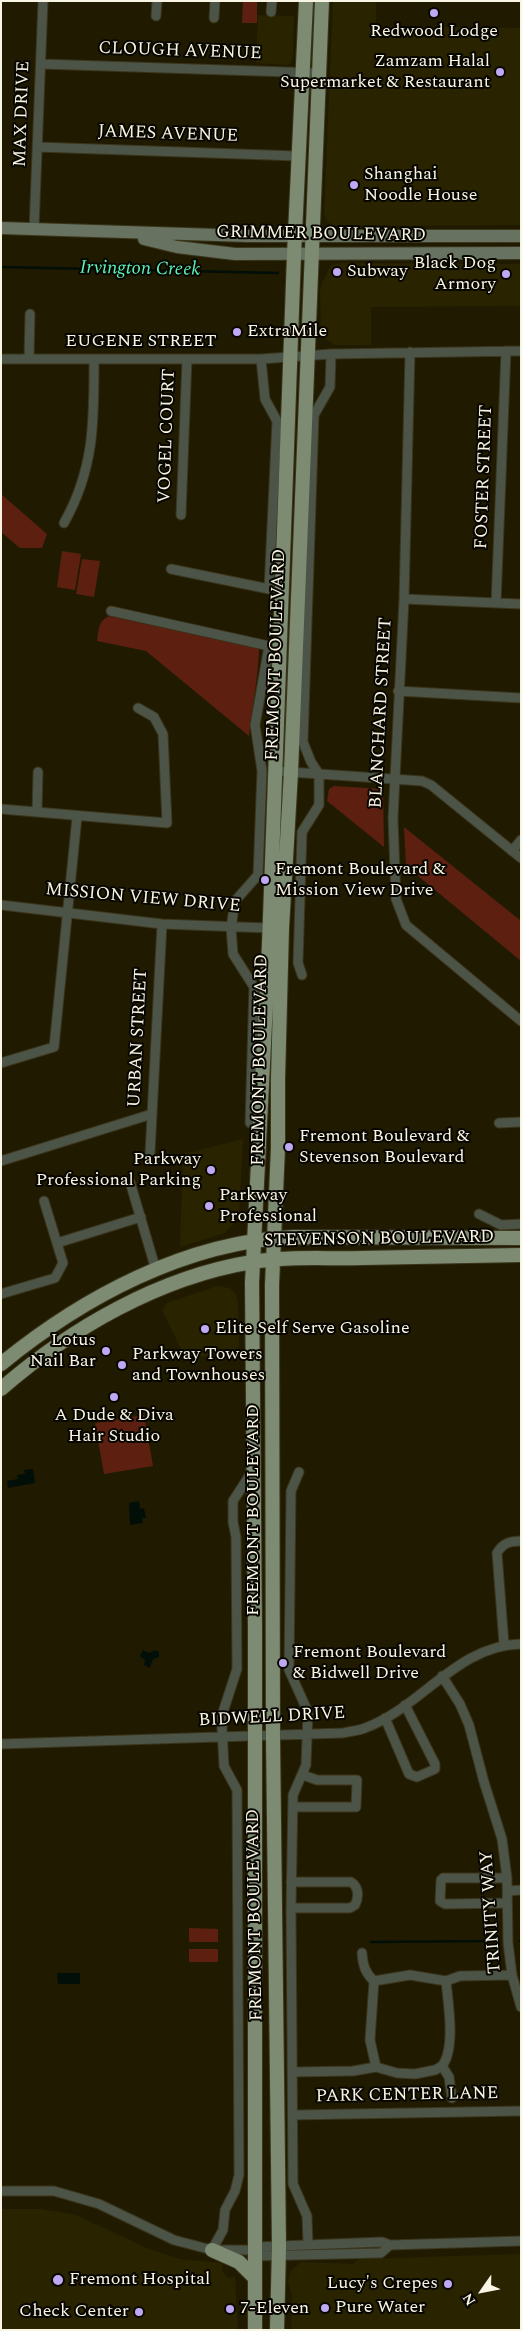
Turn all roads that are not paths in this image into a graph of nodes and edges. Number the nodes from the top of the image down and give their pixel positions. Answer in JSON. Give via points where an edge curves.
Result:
{"nodes":[{"id":1,"x":43,"y":1,"type":"edge"},
{"id":2,"x":156,"y":1,"type":"edge"},
{"id":3,"x":215,"y":1,"type":"edge"},
{"id":4,"x":272,"y":1,"type":"edge"},
{"id":5,"x":306,"y":1,"type":"edge"},
{"id":6,"x":322,"y":1,"type":"edge"},
{"id":7,"x":271,"y":12,"type":"dead end"},
{"id":8,"x":156,"y":16,"type":"dead end"},
{"id":9,"x":214,"y":18,"type":"dead end"},
{"id":10,"x":41,"y":64,"type":"junction"},
{"id":11,"x":303,"y":72,"type":"junction"},
{"id":12,"x":318,"y":72,"type":"junction"},
{"id":13,"x":38,"y":147,"type":"junction"},
{"id":14,"x":298,"y":156,"type":"junction"},
{"id":15,"x":1,"y":228,"type":"edge"},
{"id":16,"x":34,"y":229,"type":"junction"},
{"id":17,"x":122,"y":233,"type":"junction"},
{"id":18,"x":521,"y":236,"type":"edge"},
{"id":19,"x":294,"y":237,"type":"junction"},
{"id":20,"x":312,"y":237,"type":"junction"},
{"id":21,"x":521,"y":253,"type":"edge"},
{"id":22,"x":294,"y":255,"type":"junction"},
{"id":23,"x":311,"y":255,"type":"junction"},
{"id":24,"x":30,"y":314,"type":"dead end"},
{"id":25,"x":506,"y":351,"type":"junction"},
{"id":26,"x":521,"y":351,"type":"edge"},
{"id":27,"x":410,"y":352,"type":"junction"},
{"id":28,"x":331,"y":354,"type":"junction"},
{"id":29,"x":291,"y":356,"type":"junction"},
{"id":30,"x":308,"y":356,"type":"junction"},
{"id":31,"x":29,"y":358,"type":"junction"},
{"id":32,"x":261,"y":358,"type":"junction"},
{"id":33,"x":1,"y":359,"type":"edge"},
{"id":34,"x":94,"y":359,"type":"junction"},
{"id":35,"x":187,"y":359,"type":"junction"},
{"id":36,"x":181,"y":515,"type":"dead end"},
{"id":37,"x":64,"y":522,"type":"dead end"},
{"id":38,"x":171,"y":569,"type":"dead end"},
{"id":39,"x":404,"y":599,"type":"junction"},
{"id":40,"x":496,"y":603,"type":"junction"},
{"id":41,"x":521,"y":604,"type":"edge"},
{"id":42,"x":111,"y":611,"type":"dead end"},
{"id":43,"x":398,"y":691,"type":"junction"},
{"id":44,"x":521,"y":698,"type":"edge"},
{"id":45,"x":138,"y":708,"type":"dead end"},
{"id":46,"x":275,"y":771,"type":"junction"},
{"id":47,"x":38,"y":772,"type":"dead end"},
{"id":48,"x":291,"y":772,"type":"junction"},
{"id":49,"x":319,"y":774,"type":"junction"},
{"id":50,"x":395,"y":778,"type":"junction"},
{"id":51,"x":1,"y":809,"type":"edge"},
{"id":52,"x":37,"y":812,"type":"junction"},
{"id":53,"x":78,"y":817,"type":"junction"},
{"id":54,"x":521,"y":840,"type":"edge"},
{"id":55,"x":512,"y":850,"type":"junction"},
{"id":56,"x":521,"y":858,"type":"edge"},
{"id":57,"x":1,"y":905,"type":"edge"},
{"id":58,"x":69,"y":912,"type":"junction"},
{"id":59,"x":162,"y":924,"type":"junction"},
{"id":60,"x":231,"y":928,"type":"junction"},
{"id":61,"x":275,"y":928,"type":"junction"},
{"id":62,"x":302,"y":975,"type":"dead end"},
{"id":63,"x":521,"y":1021,"type":"edge"},
{"id":64,"x":1,"y":1063,"type":"edge"},
{"id":65,"x":152,"y":1114,"type":"junction"},
{"id":66,"x":521,"y":1122,"type":"edge"},
{"id":67,"x":250,"y":1123,"type":"dead end"},
{"id":68,"x":500,"y":1123,"type":"dead end"},
{"id":69,"x":150,"y":1153,"type":"dead end"},
{"id":70,"x":1,"y":1161,"type":"edge"},
{"id":71,"x":130,"y":1182,"type":"dead end"},
{"id":72,"x":44,"y":1201,"type":"dead end"},
{"id":73,"x":479,"y":1214,"type":"dead end"},
{"id":74,"x":141,"y":1217,"type":"junction"},
{"id":75,"x":521,"y":1224,"type":"edge"},
{"id":76,"x":274,"y":1238,"type":"junction"},
{"id":77,"x":521,"y":1238,"type":"edge"},
{"id":78,"x":254,"y":1241,"type":"junction"},
{"id":79,"x":57,"y":1243,"type":"junction"},
{"id":80,"x":521,"y":1255,"type":"edge"},
{"id":81,"x":273,"y":1259,"type":"junction"},
{"id":82,"x":253,"y":1262,"type":"junction"},
{"id":83,"x":156,"y":1270,"type":"junction"},
{"id":84,"x":1,"y":1294,"type":"edge"},
{"id":85,"x":1,"y":1364,"type":"edge"},
{"id":86,"x":1,"y":1389,"type":"edge"},
{"id":87,"x":254,"y":1469,"type":"junction"},
{"id":88,"x":299,"y":1472,"type":"dead end"},
{"id":89,"x":521,"y":1541,"type":"edge"},
{"id":90,"x":504,"y":1644,"type":"junction"},
{"id":91,"x":521,"y":1644,"type":"edge"},
{"id":92,"x":442,"y":1676,"type":"junction"},
{"id":93,"x":405,"y":1705,"type":"junction"},
{"id":94,"x":385,"y":1718,"type":"junction"},
{"id":95,"x":308,"y":1736,"type":"junction"},
{"id":96,"x":222,"y":1737,"type":"junction"},
{"id":97,"x":255,"y":1737,"type":"junction"},
{"id":98,"x":273,"y":1737,"type":"junction"},
{"id":99,"x":1,"y":1744,"type":"edge"},
{"id":100,"x":302,"y":1776,"type":"junction"},
{"id":101,"x":293,"y":1807,"type":"junction"},
{"id":102,"x":507,"y":1878,"type":"junction"},
{"id":103,"x":291,"y":1882,"type":"junction"},
{"id":104,"x":521,"y":1890,"type":"edge"},
{"id":105,"x":508,"y":1891,"type":"junction"},
{"id":106,"x":506,"y":1904,"type":"junction"},
{"id":107,"x":291,"y":1908,"type":"junction"},
{"id":108,"x":362,"y":1953,"type":"dead end"},
{"id":109,"x":512,"y":1975,"type":"junction"},
{"id":110,"x":374,"y":1981,"type":"junction"},
{"id":111,"x":446,"y":1981,"type":"junction"},
{"id":112,"x":521,"y":2007,"type":"edge"},
{"id":113,"x":442,"y":2066,"type":"junction"},
{"id":114,"x":376,"y":2068,"type":"junction"},
{"id":115,"x":293,"y":2072,"type":"junction"},
{"id":116,"x":452,"y":2098,"type":"dead end"},
{"id":117,"x":521,"y":2110,"type":"edge"},
{"id":118,"x":293,"y":2115,"type":"junction"},
{"id":119,"x":1,"y":2191,"type":"edge"},
{"id":120,"x":521,"y":2241,"type":"edge"},
{"id":121,"x":308,"y":2245,"type":"junction"},
{"id":122,"x":390,"y":2245,"type":"junction"},
{"id":123,"x":212,"y":2250,"type":"junction"},
{"id":124,"x":254,"y":2251,"type":"junction"},
{"id":125,"x":278,"y":2251,"type":"junction"},
{"id":126,"x":255,"y":2278,"type":"junction"},
{"id":127,"x":255,"y":2330,"type":"edge"},
{"id":128,"x":277,"y":2330,"type":"edge"}],
"edges":[{"from":1,"to":10,"type":"street","name":"MAX DRIVE"},
{"from":2,"to":8,"type":"street"},
{"from":3,"to":9,"type":"street"},
{"from":4,"to":7,"type":"street"},
{"from":5,"to":11,"type":"main road","name":"FREMONT BOULEVARD"},
{"from":6,"to":12,"type":"main road","name":"FREMONT BOULEVARD"},
{"from":10,"to":11,"type":"street","name":"CLOUGH AVENUE"},
{"from":10,"to":13,"type":"street","name":"MAX DRIVE"},
{"from":11,"to":12,"type":"street","name":"CLOUGH AVENUE"},
{"from":11,"to":14,"type":"main road","name":"FREMONT BOULEVARD"},
{"from":12,"to":20,"type":"main road","name":"FREMONT BOULEVARD"},
{"from":13,"to":14,"type":"street","name":"JAMES AVENUE"},
{"from":13,"to":16,"type":"street","name":"MAX DRIVE"},
{"from":14,"to":19,"type":"main road","name":"FREMONT BOULEVARD"},
{"from":15,"to":16,"type":"street","name":"GRIMMER BOULEVARD"},
{"from":16,"to":17,"type":"street","name":"GRIMMER BOULEVARD"},
{"from":17,"to":19,"type":"street","name":"GRIMMER BOULEVARD"},
{"from":17,"to":22,"type":"street","name":"GRIMMER BOULEVARD","via":[[177,248]]},
{"from":18,"to":20,"type":"street","name":"GRIMMER BOULEVARD"},
{"from":19,"to":20,"type":"street","name":"GRIMMER BOULEVARD"},
{"from":19,"to":22,"type":"main road","name":"FREMONT BOULEVARD"},
{"from":20,"to":23,"type":"main road","name":"FREMONT BOULEVARD"},
{"from":21,"to":23,"type":"street","name":"GRIMMER BOULEVARD"},
{"from":22,"to":23,"type":"street","name":"GRIMMER BOULEVARD"},
{"from":22,"to":29,"type":"main road","name":"FREMONT BOULEVARD"},
{"from":23,"to":30,"type":"main road","name":"FREMONT BOULEVARD"},
{"from":24,"to":31,"type":"street"},
{"from":25,"to":26,"type":"street","name":"EUGENE STREET"},
{"from":25,"to":27,"type":"street","name":"EUGENE STREET"},
{"from":25,"to":40,"type":"street","name":"FOSTER STREET"},
{"from":27,"to":28,"type":"street","name":"EUGENE STREET"},
{"from":27,"to":39,"type":"street","name":"BLANCHARD STREET"},
{"from":28,"to":30,"type":"street","name":"EUGENE STREET"},
{"from":28,"to":49,"type":"street","name":"FREMONT BOULEVARD","via":[[330,387],[314,415],[303,742]]},
{"from":29,"to":30,"type":"street","name":"EUGENE STREET"},
{"from":29,"to":32,"type":"street","name":"EUGENE STREET"},
{"from":29,"to":46,"type":"main road","name":"FREMONT BOULEVARD"},
{"from":30,"to":48,"type":"main road","name":"FREMONT BOULEVARD"},
{"from":31,"to":33,"type":"street","name":"EUGENE STREET"},
{"from":31,"to":34,"type":"street","name":"EUGENE STREET"},
{"from":32,"to":35,"type":"street","name":"EUGENE STREET"},
{"from":32,"to":38,"type":"street","name":"FREMONT BOULEVARD","via":[[265,399],[277,421],[269,589]]},
{"from":34,"to":35,"type":"street","name":"EUGENE STREET"},
{"from":34,"to":37,"type":"street","via":[[89,462],[75,503]]},
{"from":35,"to":36,"type":"street","name":"VOGEL COURT"},
{"from":39,"to":40,"type":"street"},
{"from":39,"to":43,"type":"street","name":"BLANCHARD STREET"},
{"from":40,"to":41,"type":"street"},
{"from":42,"to":60,"type":"street","name":"FREMONT BOULEVARD","via":[[269,646],[255,726],[262,771],[258,875],[235,900]]},
{"from":43,"to":44,"type":"street"},
{"from":43,"to":50,"type":"street","name":"BLANCHARD STREET"},
{"from":45,"to":53,"type":"street","via":[[154,717],[163,734],[168,823]]},
{"from":46,"to":48,"type":"street"},
{"from":46,"to":61,"type":"main road","name":"FREMONT BOULEVARD"},
{"from":47,"to":52,"type":"street"},
{"from":48,"to":49,"type":"street"},
{"from":48,"to":61,"type":"main road","name":"FREMONT BOULEVARD"},
{"from":49,"to":50,"type":"street"},
{"from":49,"to":62,"type":"street","name":"FREMONT BOULEVARD","via":[[319,805],[302,832],[298,963]]},
{"from":50,"to":55,"type":"street","via":[[431,785]]},
{"from":50,"to":63,"type":"street","name":"BLANCHARD STREET","via":[[396,899],[406,925]]},
{"from":51,"to":52,"type":"street"},
{"from":52,"to":53,"type":"street"},
{"from":53,"to":58,"type":"street"},
{"from":54,"to":55,"type":"street"},
{"from":55,"to":56,"type":"street"},
{"from":57,"to":58,"type":"street","name":"MISSION VIEW DRIVE"},
{"from":58,"to":59,"type":"street","name":"MISSION VIEW DRIVE"},
{"from":58,"to":64,"type":"street","via":[[54,1047]]},
{"from":59,"to":60,"type":"street","name":"MISSION VIEW DRIVE"},
{"from":59,"to":65,"type":"street","name":"URBAN STREET"},
{"from":60,"to":61,"type":"street","name":"MISSION VIEW DRIVE"},
{"from":60,"to":67,"type":"street","name":"FREMONT BOULEVARD","via":[[233,954],[254,987]]},
{"from":61,"to":76,"type":"main road","name":"FREMONT BOULEVARD"},
{"from":61,"to":78,"type":"main road","name":"FREMONT BOULEVARD","via":[[267,1006]]},
{"from":65,"to":69,"type":"street","name":"URBAN STREET"},
{"from":65,"to":70,"type":"street"},
{"from":66,"to":68,"type":"street"},
{"from":71,"to":74,"type":"street"},
{"from":72,"to":79,"type":"street"},
{"from":73,"to":75,"type":"street","name":"STEVENSON BOULEVARD","via":[[502,1225]]},
{"from":74,"to":79,"type":"street"},
{"from":74,"to":83,"type":"street"},
{"from":76,"to":77,"type":"main road","name":"STEVENSON BOULEVARD"},
{"from":76,"to":78,"type":"main road","name":"STEVENSON BOULEVARD"},
{"from":76,"to":81,"type":"main road","name":"FREMONT BOULEVARD"},
{"from":78,"to":82,"type":"main road","name":"FREMONT BOULEVARD"},
{"from":78,"to":83,"type":"main road","name":"STEVENSON BOULEVARD","via":[[211,1251]]},
{"from":79,"to":84,"type":"street","via":[[63,1263],[55,1278]]},
{"from":80,"to":81,"type":"main road","name":"STEVENSON BOULEVARD"},
{"from":81,"to":82,"type":"main road","name":"STEVENSON BOULEVARD"},
{"from":81,"to":98,"type":"main road","name":"FREMONT BOULEVARD"},
{"from":82,"to":86,"type":"main road","name":"STEVENSON BOULEVARD","via":[[184,1280],[120,1309],[59,1344]]},
{"from":82,"to":87,"type":"main road","name":"FREMONT BOULEVARD"},
{"from":83,"to":85,"type":"main road","name":"STEVENSON BOULEVARD","via":[[74,1312]]},
{"from":87,"to":96,"type":"street","name":"FREMONT BOULEVARD","via":[[233,1501],[237,1670],[222,1715]]},
{"from":87,"to":97,"type":"main road","name":"FREMONT BOULEVARD"},
{"from":88,"to":95,"type":"street","name":"FREMONT BOULEVARD","via":[[291,1491],[289,1670],[308,1712]]},
{"from":89,"to":90,"type":"street","via":[[510,1541],[500,1547],[497,1554]]},
{"from":90,"to":91,"type":"street","name":"BIDWELL DRIVE"},
{"from":90,"to":92,"type":"street","name":"BIDWELL DRIVE","via":[[478,1654]]},
{"from":92,"to":93,"type":"street","name":"BIDWELL DRIVE"},
{"from":92,"to":102,"type":"street","name":"TRINITY WAY","via":[[469,1725],[502,1839]]},
{"from":93,"to":94,"type":"street","name":"BIDWELL DRIVE"},
{"from":93,"to":94,"type":"street","via":[[436,1768],[418,1777],[409,1774]]},
{"from":94,"to":95,"type":"street","name":"BIDWELL DRIVE","via":[[365,1728]]},
{"from":95,"to":98,"type":"street","name":"BIDWELL DRIVE"},
{"from":95,"to":100,"type":"street","name":"FREMONT BOULEVARD"},
{"from":96,"to":97,"type":"street","name":"BIDWELL DRIVE"},
{"from":96,"to":99,"type":"street","name":"BIDWELL DRIVE"},
{"from":96,"to":123,"type":"street","name":"FREMONT BOULEVARD","via":[[224,1766],[236,1790],[239,2175],[225,2210],[223,2230]]},
{"from":97,"to":98,"type":"street","name":"BIDWELL DRIVE"},
{"from":97,"to":124,"type":"main road","name":"FREMONT BOULEVARD"},
{"from":98,"to":125,"type":"main road","name":"FREMONT BOULEVARD"},
{"from":100,"to":101,"type":"street","name":"FREMONT BOULEVARD"},
{"from":100,"to":101,"type":"street","via":[[316,1780],[356,1780],[356,1807]]},
{"from":101,"to":103,"type":"street","name":"FREMONT BOULEVARD"},
{"from":102,"to":105,"type":"street","name":"TRINITY WAY"},
{"from":102,"to":106,"type":"street","via":[[443,1878],[440,1901],[445,1904]]},
{"from":103,"to":107,"type":"street","name":"FREMONT BOULEVARD"},
{"from":103,"to":107,"type":"street","via":[[351,1882],[357,1896],[355,1905],[350,1908]]},
{"from":104,"to":105,"type":"street"},
{"from":105,"to":106,"type":"street","name":"TRINITY WAY"},
{"from":106,"to":109,"type":"street","name":"TRINITY WAY"},
{"from":107,"to":115,"type":"street","name":"FREMONT BOULEVARD"},
{"from":108,"to":110,"type":"street","via":[[363,1964]]},
{"from":109,"to":111,"type":"street","via":[[460,1976]]},
{"from":109,"to":112,"type":"street","name":"TRINITY WAY"},
{"from":110,"to":111,"type":"street","via":[[410,1975]]},
{"from":110,"to":114,"type":"street","via":[[370,2040]]},
{"from":111,"to":113,"type":"street","via":[[448,2059]]},
{"from":113,"to":114,"type":"street","via":[[415,2074]]},
{"from":113,"to":116,"type":"street","via":[[449,2077]]},
{"from":114,"to":115,"type":"street"},
{"from":115,"to":118,"type":"street","name":"FREMONT BOULEVARD"},
{"from":117,"to":118,"type":"street","name":"PARK CENTER LANE"},
{"from":118,"to":121,"type":"street","name":"FREMONT BOULEVARD","via":[[293,2184],[307,2216]]},
{"from":119,"to":123,"type":"street","via":[[54,2191],[99,2204],[170,2239]]},
{"from":120,"to":122,"type":"street"},
{"from":121,"to":122,"type":"street","via":[[382,2242]]},
{"from":121,"to":125,"type":"street"},
{"from":122,"to":125,"type":"street","via":[[381,2253]]},
{"from":123,"to":124,"type":"street"},
{"from":123,"to":126,"type":"main road","via":[[239,2262]]},
{"from":124,"to":125,"type":"street"},
{"from":124,"to":126,"type":"main road","name":"FREMONT BOULEVARD"},
{"from":125,"to":128,"type":"main road","name":"FREMONT BOULEVARD"},
{"from":126,"to":127,"type":"main road","name":"FREMONT BOULEVARD"}]}
